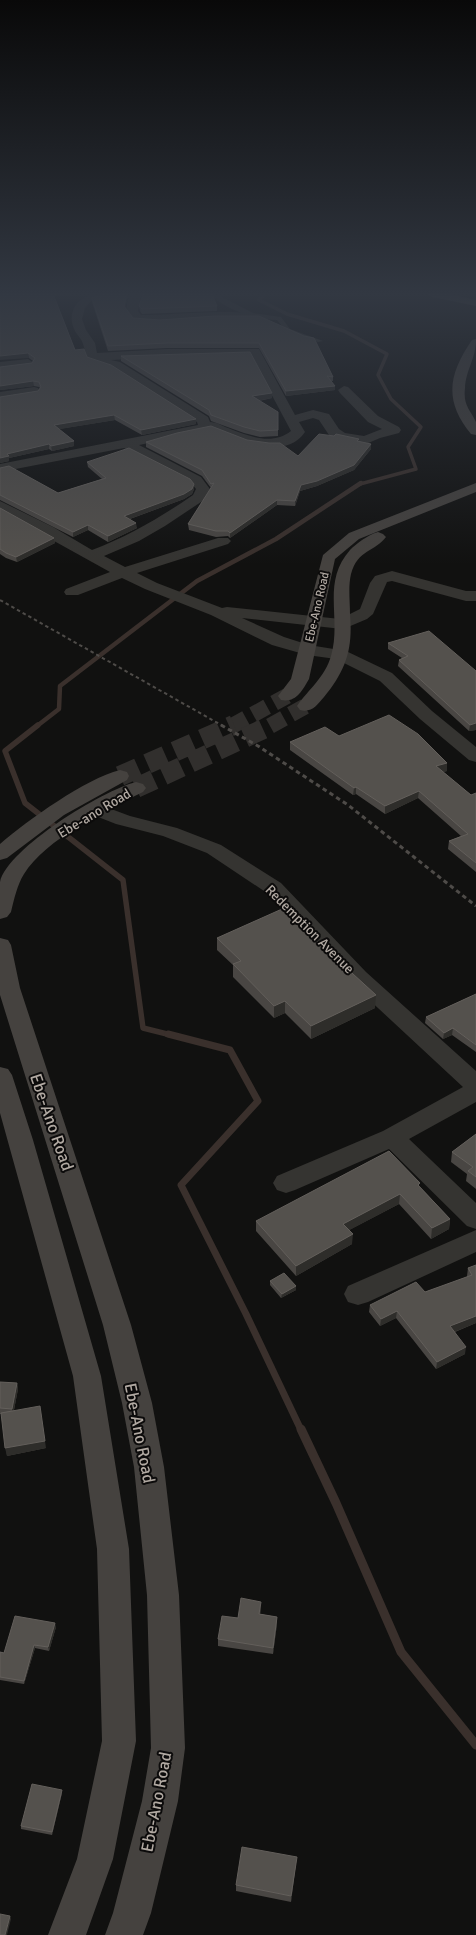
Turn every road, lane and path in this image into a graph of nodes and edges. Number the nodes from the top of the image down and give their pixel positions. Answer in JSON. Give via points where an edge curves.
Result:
{"nodes":[{"id":1,"x":147,"y":384,"type":"edge"},
{"id":2,"x":272,"y":384,"type":"edge"},
{"id":3,"x":460,"y":384,"type":"edge"},
{"id":4,"x":344,"y":390,"type":"dead end"},
{"id":5,"x":34,"y":391,"type":"edge"},
{"id":6,"x":0,"y":396,"type":"edge"},
{"id":7,"x":291,"y":420,"type":"junction"},
{"id":8,"x":205,"y":427,"type":"junction"},
{"id":9,"x":476,"y":431,"type":"edge"},
{"id":10,"x":126,"y":444,"type":"junction"},
{"id":11,"x":0,"y":468,"type":"edge"},
{"id":12,"x":476,"y":487,"type":"edge"},
{"id":13,"x":476,"y":499,"type":"edge"},
{"id":14,"x":0,"y":505,"type":"edge"},
{"id":15,"x":223,"y":541,"type":"edge"},
{"id":16,"x":91,"y":556,"type":"junction"},
{"id":17,"x":124,"y":572,"type":"junction"},
{"id":18,"x":72,"y":592,"type":"dead end"},
{"id":19,"x":476,"y":596,"type":"edge"},
{"id":20,"x":217,"y":612,"type":"junction"},
{"id":21,"x":313,"y":621,"type":"junction"},
{"id":22,"x":342,"y":624,"type":"junction"},
{"id":23,"x":307,"y":650,"type":"junction"},
{"id":24,"x":340,"y":655,"type":"junction"},
{"id":25,"x":287,"y":696,"type":"tunnel mouth"},
{"id":26,"x":306,"y":706,"type":"tunnel mouth"},
{"id":27,"x":476,"y":756,"type":"edge"},
{"id":28,"x":120,"y":776,"type":"tunnel mouth"},
{"id":29,"x":136,"y":788,"type":"tunnel mouth"},
{"id":30,"x":95,"y":809,"type":"junction"},
{"id":31,"x":48,"y":816,"type":"joint"},
{"id":32,"x":52,"y":838,"type":"joint"},
{"id":33,"x":0,"y":854,"type":"edge"},
{"id":34,"x":0,"y":912,"type":"edge"},
{"id":35,"x":0,"y":945,"type":"edge"},
{"id":36,"x":0,"y":1075,"type":"edge"},
{"id":37,"x":476,"y":1085,"type":"edge"},
{"id":38,"x":476,"y":1091,"type":"edge"},
{"id":39,"x":392,"y":1137,"type":"junction"},
{"id":40,"x":286,"y":1183,"type":"dead end"},
{"id":41,"x":476,"y":1219,"type":"edge"},
{"id":42,"x":476,"y":1240,"type":"edge"},
{"id":43,"x":358,"y":1294,"type":"dead end"},
{"id":44,"x":67,"y":1935,"type":"edge"},
{"id":45,"x":124,"y":1935,"type":"edge"}],
"edges":[{"from":1,"to":8,"type":"street","via":[[204,420]]},
{"from":2,"to":7,"type":"street"},
{"from":3,"to":9,"type":"main road","via":[[458,395],[461,412]]},
{"from":4,"to":7,"type":"street","via":[[373,419],[394,430],[366,440],[341,436],[334,432],[324,417],[313,414]]},
{"from":5,"to":6,"type":"street"},
{"from":7,"to":8,"type":"street","via":[[298,432],[293,438],[282,442],[265,443],[212,426]]},
{"from":8,"to":10,"type":"street"},
{"from":10,"to":11,"type":"street"},
{"from":10,"to":16,"type":"street","via":[[196,480],[203,489],[199,497],[147,532]]},
{"from":12,"to":21,"type":"main road","name":"Ebe-Ano Road","via":[[354,536],[338,548],[328,558]]},
{"from":13,"to":22,"type":"main road","name":"Ebe-Ano Road","via":[[378,537],[354,553],[342,577]]},
{"from":14,"to":16,"type":"street"},
{"from":15,"to":17,"type":"street"},
{"from":16,"to":17,"type":"street"},
{"from":17,"to":18,"type":"street"},
{"from":17,"to":20,"type":"street","via":[[151,586]]},
{"from":19,"to":22,"type":"street","via":[[466,596],[400,577],[387,577],[378,583],[367,611]]},
{"from":20,"to":21,"type":"street"},
{"from":20,"to":23,"type":"street","via":[[272,638]]},
{"from":21,"to":22,"type":"street"},
{"from":21,"to":23,"type":"main road","name":"Ebe-Ano Road"},
{"from":22,"to":24,"type":"main road","name":"Ebe-Ano Road"},
{"from":23,"to":24,"type":"street"},
{"from":23,"to":25,"type":"main road","name":"Ebe-Ano Road","via":[[300,679]]},
{"from":24,"to":26,"type":"main road","name":"Ebe-Ano Road","via":[[317,695]]},
{"from":24,"to":27,"type":"street","via":[[386,677],[426,715]]},
{"from":28,"to":31,"type":"main road","name":"Ebe-ano Road"},
{"from":29,"to":30,"type":"main road","name":"Ebe-ano Road"},
{"from":30,"to":32,"type":"main road","name":"Ebe-ano Road"},
{"from":30,"to":37,"type":"street","name":"Redemption Avenue","via":[[123,820],[170,832],[214,849],[274,888],[358,977]]},
{"from":31,"to":33,"type":"main road","name":"Ebe-Ano Road"},
{"from":32,"to":34,"type":"main road","name":"Ebe-Ano Road","via":[[32,852],[15,873]]},
{"from":35,"to":45,"type":"main road","name":"Ebe-Ano Road","via":[[9,988],[44,1103],[117,1325],[149,1467],[163,1595],[168,1748],[160,1801],[132,1913]]},
{"from":36,"to":44,"type":"main road","via":[[21,1140],[87,1376],[113,1549],[119,1740],[95,1859]]},
{"from":38,"to":39,"type":"street"},
{"from":39,"to":40,"type":"street"},
{"from":39,"to":41,"type":"street"},
{"from":42,"to":43,"type":"street"}]}
